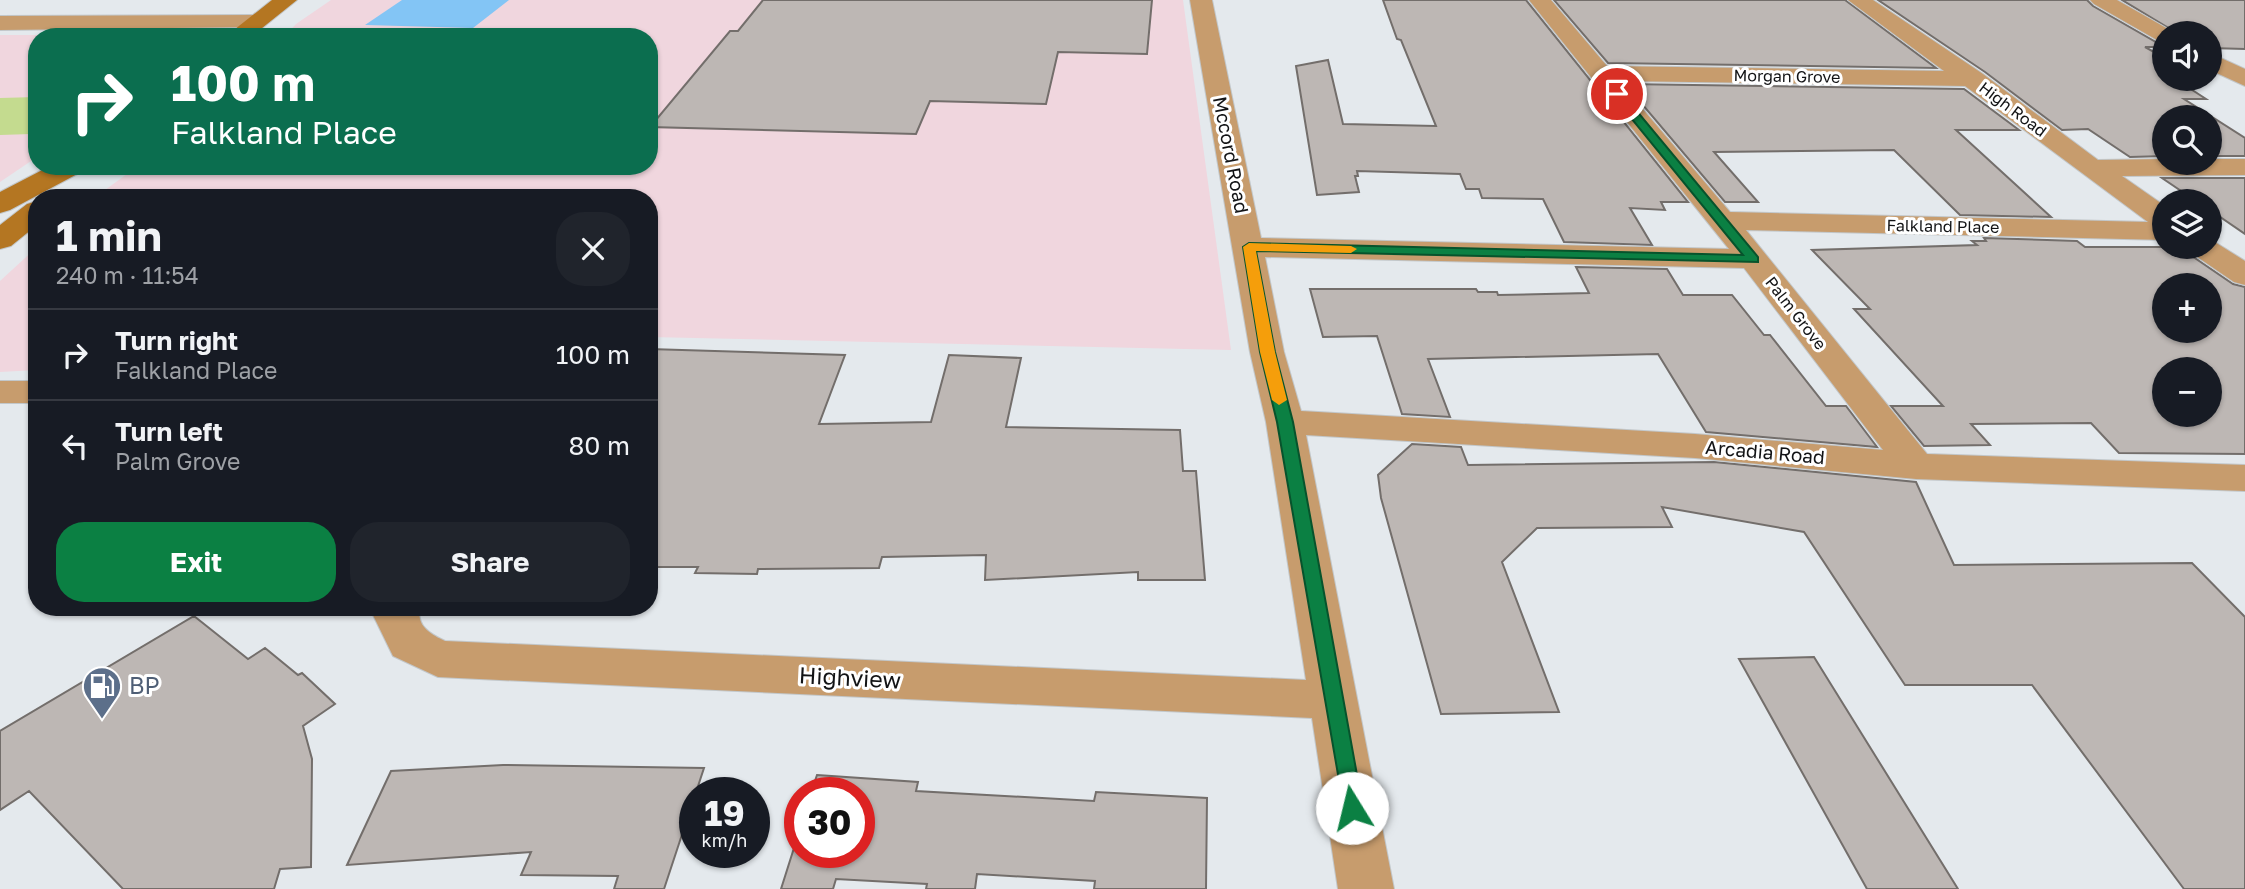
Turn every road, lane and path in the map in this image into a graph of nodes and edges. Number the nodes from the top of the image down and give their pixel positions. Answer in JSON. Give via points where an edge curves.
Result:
{"nodes":[{"id":1,"x":286,"y":0,"type":"edge"},
{"id":2,"x":1201,"y":0,"type":"edge"},
{"id":3,"x":1540,"y":0,"type":"edge"},
{"id":4,"x":1860,"y":0,"type":"edge"},
{"id":5,"x":2101,"y":0,"type":"edge"},
{"id":6,"x":255,"y":22,"type":"junction"},
{"id":7,"x":0,"y":23,"type":"edge"},
{"id":8,"x":247,"y":28,"type":"edge"},
{"id":9,"x":2152,"y":28,"type":"edge"},
{"id":10,"x":2222,"y":67,"type":"edge"},
{"id":11,"x":1600,"y":73,"type":"junction"},
{"id":12,"x":1974,"y":79,"type":"junction"},
{"id":13,"x":2245,"y":79,"type":"edge"},
{"id":14,"x":2245,"y":167,"type":"edge"},
{"id":15,"x":2091,"y":168,"type":"junction"},
{"id":16,"x":54,"y":175,"type":"edge"},
{"id":17,"x":28,"y":189,"type":"edge"},
{"id":18,"x":28,"y":189,"type":"edge"},
{"id":19,"x":0,"y":204,"type":"edge"},
{"id":20,"x":2152,"y":211,"type":"edge"},
{"id":21,"x":28,"y":217,"type":"edge"},
{"id":22,"x":1721,"y":220,"type":"junction"},
{"id":23,"x":2152,"y":231,"type":"edge"},
{"id":24,"x":0,"y":240,"type":"edge"},
{"id":25,"x":1249,"y":247,"type":"junction"},
{"id":26,"x":1754,"y":259,"type":"junction"},
{"id":27,"x":2222,"y":259,"type":"edge"},
{"id":28,"x":2245,"y":275,"type":"edge"},
{"id":29,"x":0,"y":392,"type":"edge"},
{"id":30,"x":28,"y":392,"type":"edge"},
{"id":31,"x":1285,"y":422,"type":"junction"},
{"id":32,"x":1916,"y":466,"type":"junction"},
{"id":33,"x":2245,"y":478,"type":"edge"},
{"id":34,"x":396,"y":616,"type":"edge"},
{"id":35,"x":1335,"y":700,"type":"junction"},
{"id":36,"x":1366,"y":889,"type":"edge"}],
"edges":[{"from":1,"to":6,"type":"main road"},
{"from":2,"to":25,"type":"street","name":"Mccord Road"},
{"from":3,"to":11,"type":"street","name":"Palm Grove"},
{"from":4,"to":12,"type":"street","name":"High Road"},
{"from":5,"to":9,"type":"street"},
{"from":6,"to":7,"type":"street"},
{"from":6,"to":8,"type":"main road"},
{"from":10,"to":13,"type":"street"},
{"from":11,"to":12,"type":"street","name":"Morgan Grove"},
{"from":11,"to":22,"type":"street","name":"Palm Grove"},
{"from":12,"to":15,"type":"street","name":"High Road"},
{"from":14,"to":15,"type":"street"},
{"from":15,"to":20,"type":"street","name":"High Road"},
{"from":16,"to":18,"type":"main road"},
{"from":17,"to":19,"type":"main road"},
{"from":21,"to":24,"type":"main road"},
{"from":22,"to":23,"type":"street","name":"Falkland Place"},
{"from":22,"to":26,"type":"street","name":"Palm Grove"},
{"from":25,"to":26,"type":"street"},
{"from":25,"to":31,"type":"street","name":"Mccord Road","via":[[1267,352]]},
{"from":26,"to":32,"type":"street","name":"Palm Grove"},
{"from":27,"to":28,"type":"street"},
{"from":29,"to":30,"type":"street"},
{"from":31,"to":32,"type":"street","name":"Arcadia Road","via":[[1695,446]]},
{"from":31,"to":35,"type":"street","name":"Mccord Road"},
{"from":32,"to":33,"type":"street","name":"Arcadia Road"},
{"from":34,"to":35,"type":"street","name":"Highview","via":[[409,644],[438,659]]},
{"from":35,"to":36,"type":"street","name":"Mccord Road"}]}
